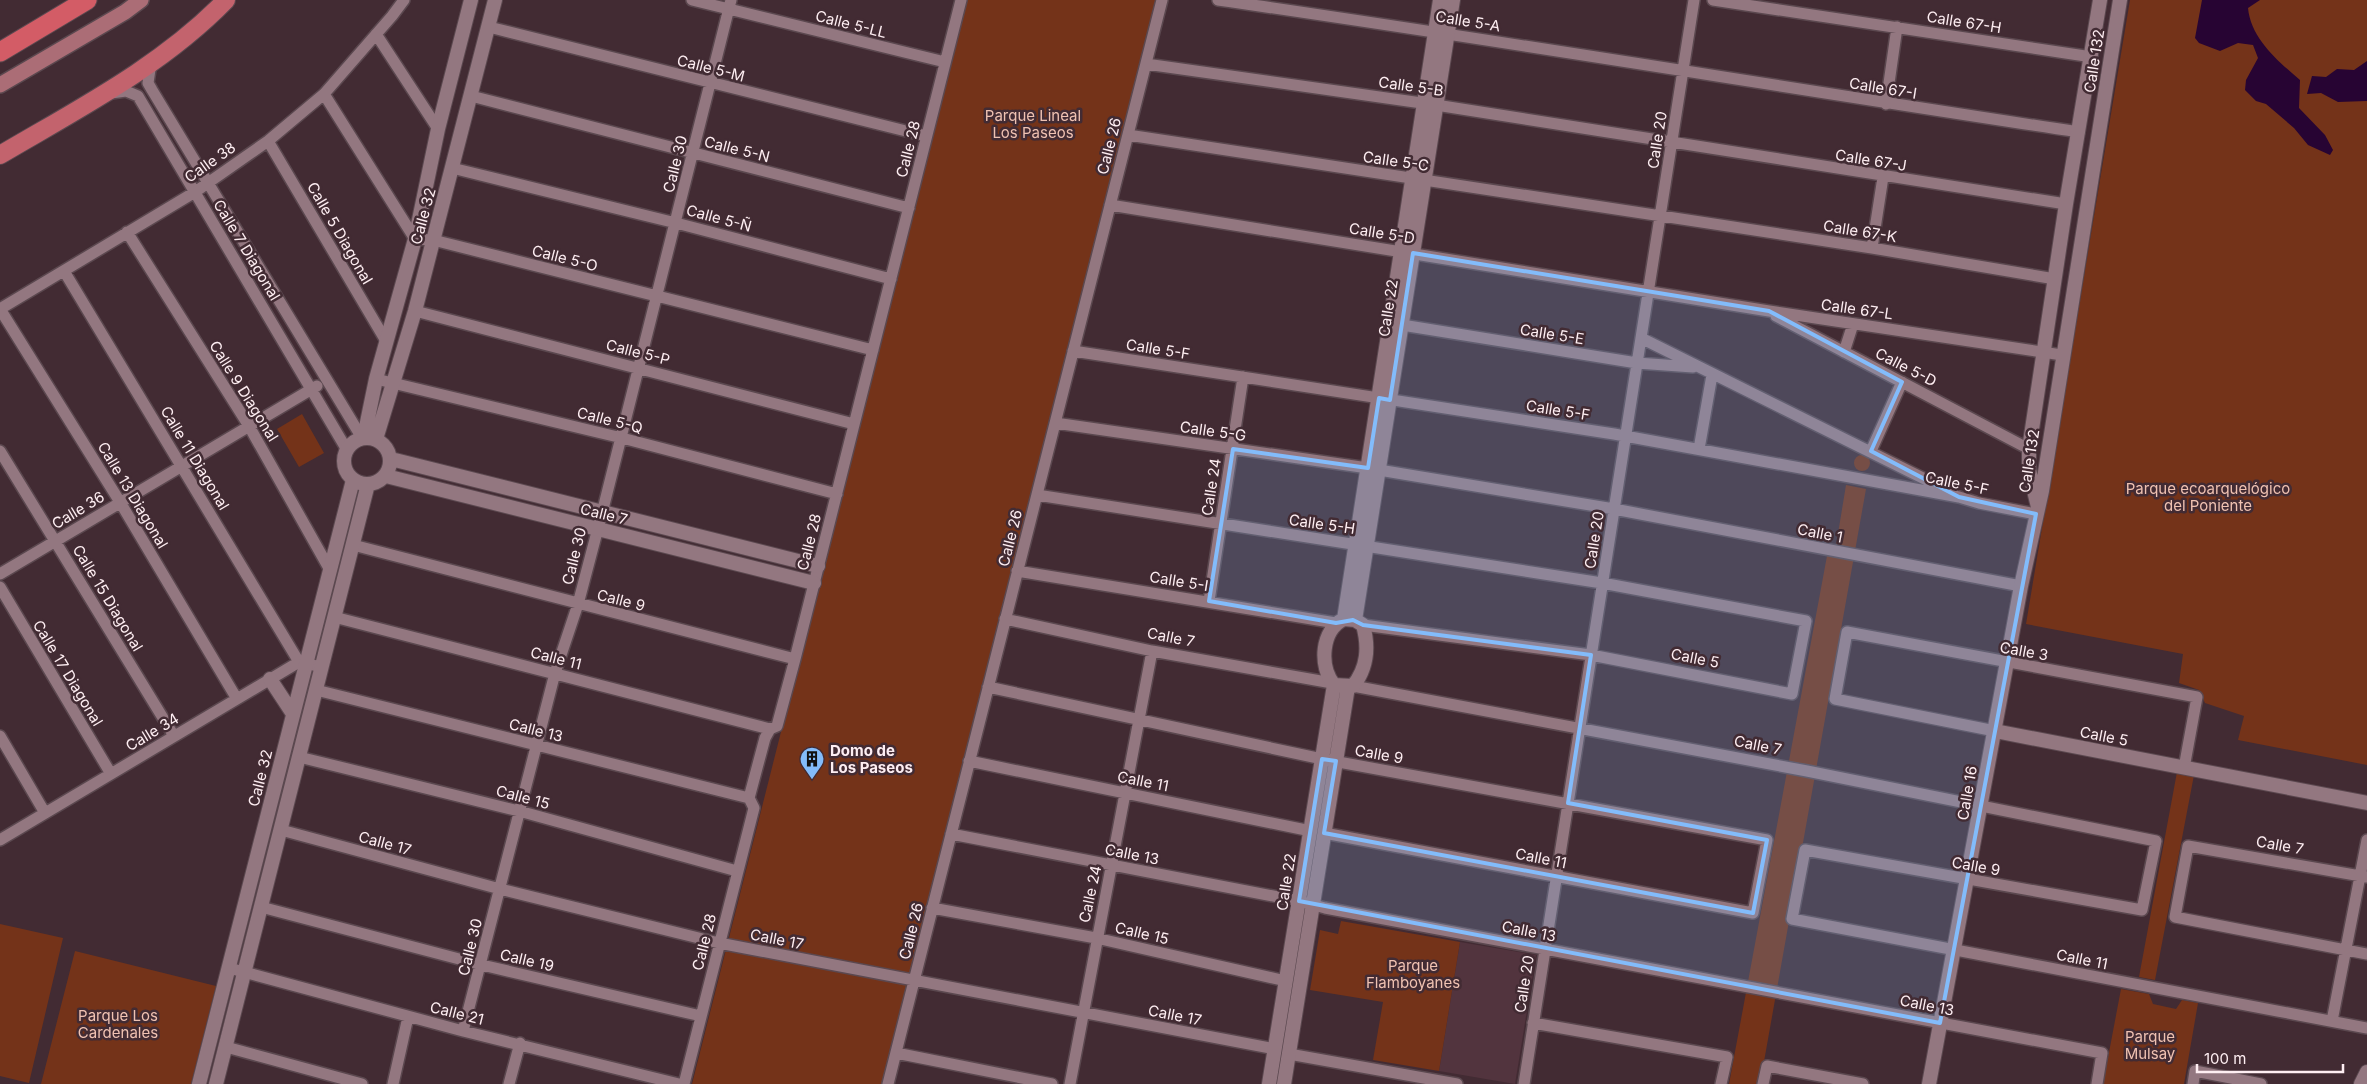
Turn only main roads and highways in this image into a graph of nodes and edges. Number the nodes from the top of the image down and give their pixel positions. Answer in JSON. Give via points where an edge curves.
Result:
{"nodes":[{"id":1,"x":87,"y":0,"type":"edge"},
{"id":2,"x":141,"y":0,"type":"edge"},
{"id":3,"x":226,"y":0,"type":"edge"},
{"id":4,"x":0,"y":52,"type":"edge"},
{"id":5,"x":0,"y":85,"type":"edge"},
{"id":6,"x":0,"y":155,"type":"edge"}],
"edges":[{"from":1,"to":4,"type":"highway"},
{"from":2,"to":5,"type":"main road"},
{"from":3,"to":6,"type":"main road","via":[[165,54]]}]}
